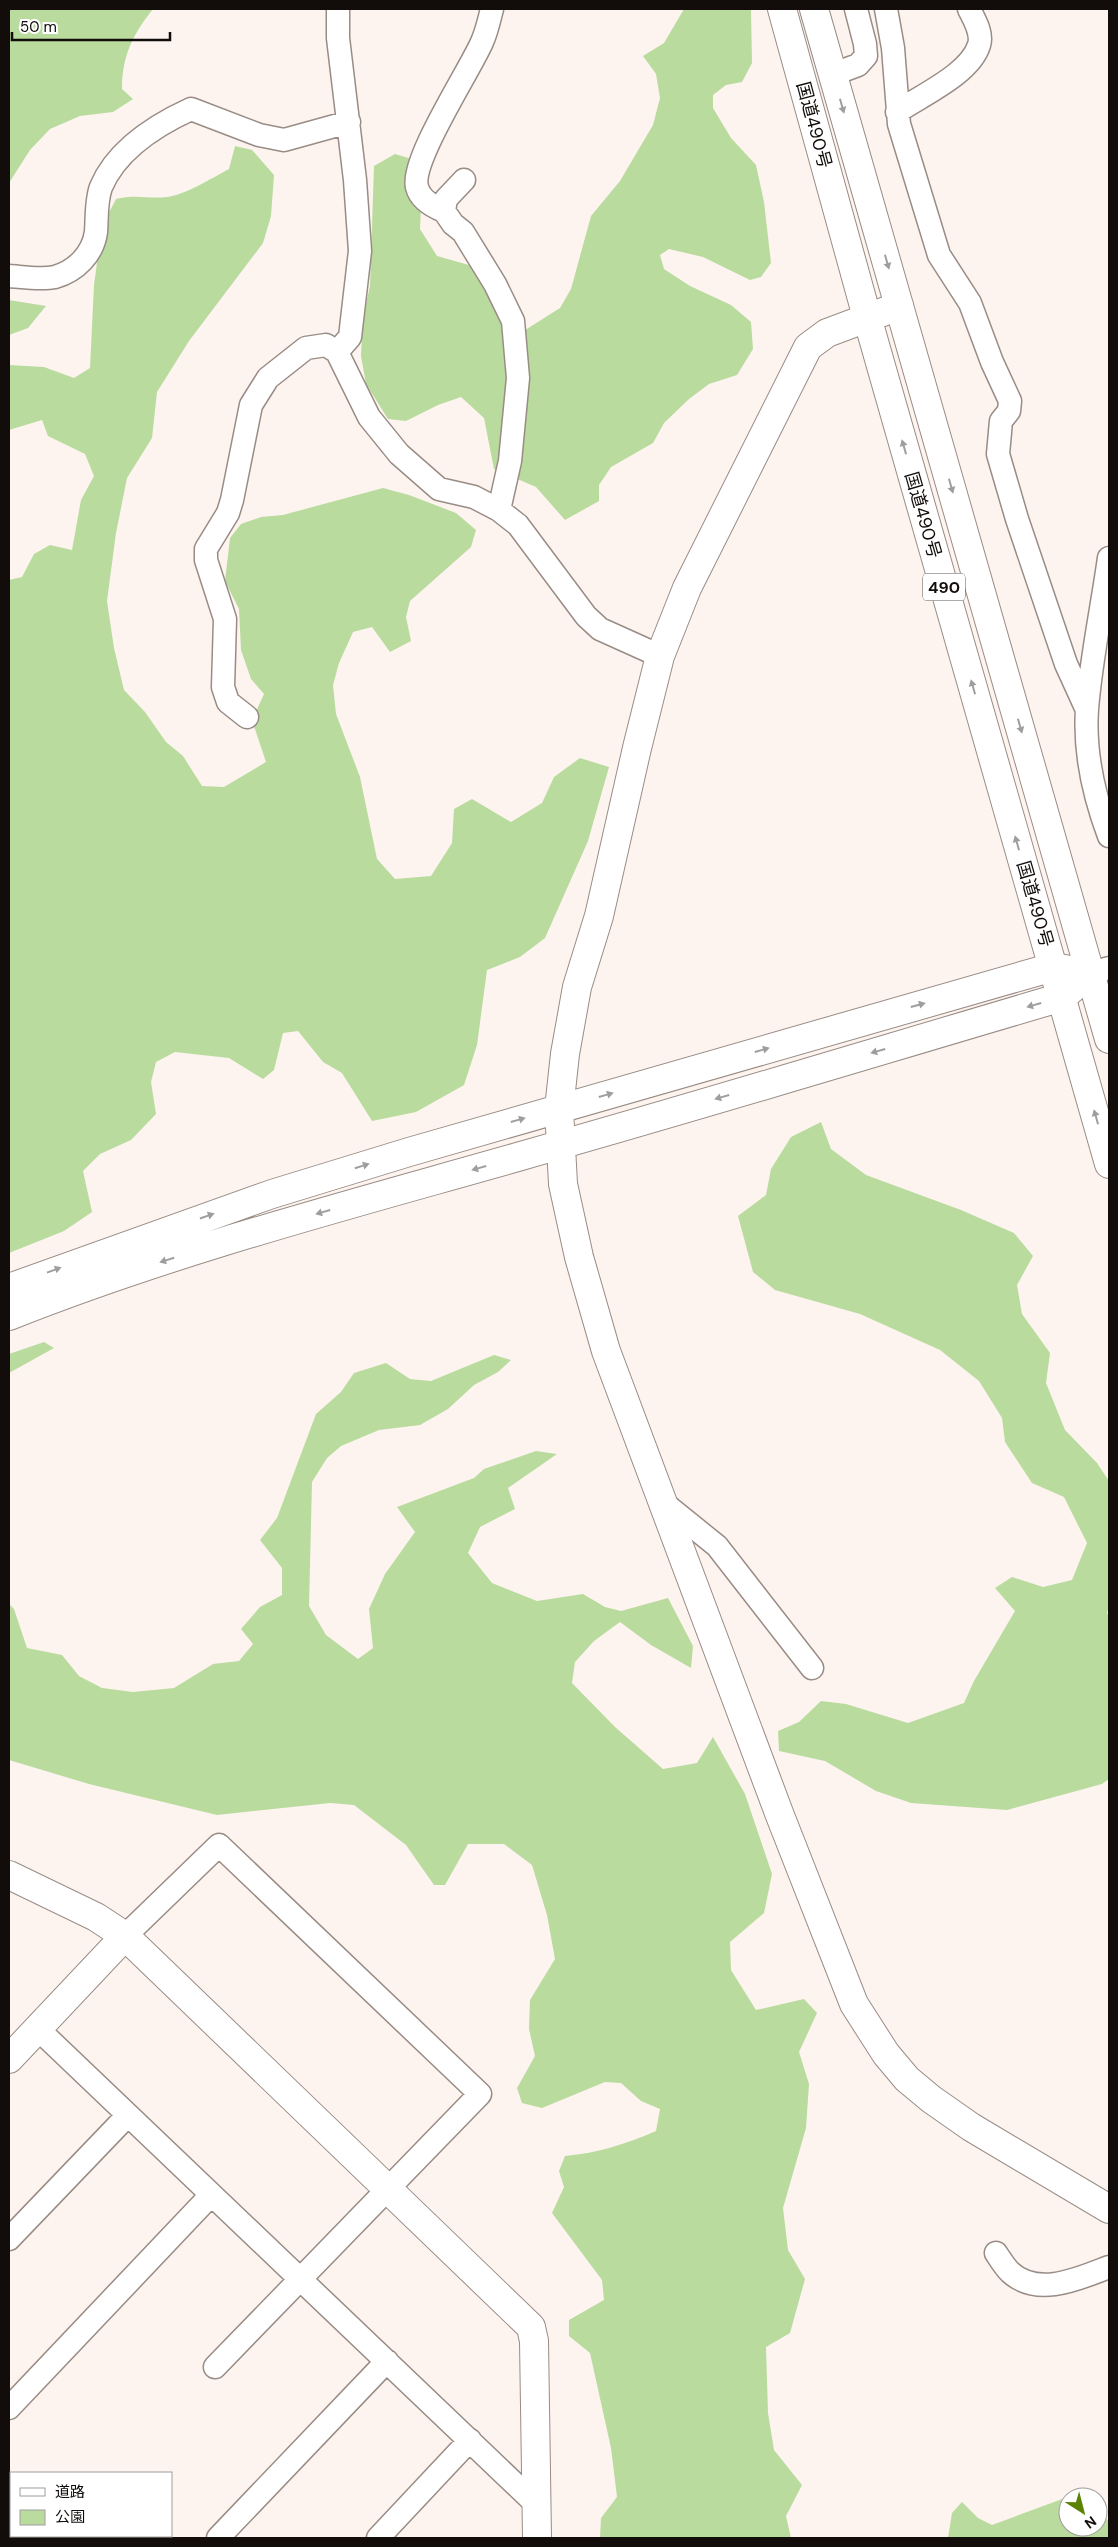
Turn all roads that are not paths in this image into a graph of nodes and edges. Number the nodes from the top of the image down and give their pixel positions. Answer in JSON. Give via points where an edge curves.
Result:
{"nodes":[{"id":1,"x":338,"y":9,"type":"edge"},
{"id":2,"x":492,"y":9,"type":"edge"},
{"id":3,"x":782,"y":9,"type":"edge"},
{"id":4,"x":814,"y":9,"type":"edge"},
{"id":5,"x":856,"y":9,"type":"edge"},
{"id":6,"x":886,"y":9,"type":"edge"},
{"id":7,"x":969,"y":9,"type":"edge"},
{"id":8,"x":834,"y":74,"type":"junction"},
{"id":9,"x":897,"y":112,"type":"junction"},
{"id":10,"x":348,"y":122,"type":"junction"},
{"id":11,"x":464,"y":180,"type":"dead end"},
{"id":12,"x":444,"y":211,"type":"junction"},
{"id":13,"x":9,"y":276,"type":"edge"},
{"id":14,"x":899,"y":306,"type":"junction"},
{"id":15,"x":867,"y":317,"type":"junction"},
{"id":16,"x":337,"y":352,"type":"junction"},
{"id":17,"x":499,"y":510,"type":"junction"},
{"id":18,"x":1109,"y":558,"type":"edge"},
{"id":19,"x":660,"y":656,"type":"junction"},
{"id":20,"x":1087,"y":710,"type":"junction"},
{"id":21,"x":247,"y":717,"type":"dead end"},
{"id":22,"x":1109,"y":836,"type":"edge"},
{"id":23,"x":1053,"y":967,"type":"junction"},
{"id":24,"x":1100,"y":971,"type":"edge"},
{"id":25,"x":1062,"y":997,"type":"junction"},
{"id":26,"x":1109,"y":1039,"type":"edge"},
{"id":27,"x":559,"y":1108,"type":"junction"},
{"id":28,"x":560,"y":1145,"type":"junction"},
{"id":29,"x":1109,"y":1164,"type":"edge"},
{"id":30,"x":9,"y":1288,"type":"edge"},
{"id":31,"x":9,"y":1316,"type":"edge"},
{"id":32,"x":665,"y":1504,"type":"junction"},
{"id":33,"x":812,"y":1668,"type":"dead end"},
{"id":34,"x":9,"y":1875,"type":"edge"},
{"id":35,"x":125,"y":1936,"type":"junction"},
{"id":36,"x":38,"y":2029,"type":"junction"},
{"id":37,"x":9,"y":2059,"type":"edge"},
{"id":38,"x":128,"y":2114,"type":"junction"},
{"id":39,"x":390,"y":2189,"type":"junction"},
{"id":40,"x":211,"y":2195,"type":"junction"},
{"id":41,"x":1109,"y":2208,"type":"edge"},
{"id":42,"x":9,"y":2239,"type":"edge"},
{"id":43,"x":996,"y":2253,"type":"dead end"},
{"id":44,"x":1109,"y":2267,"type":"edge"},
{"id":45,"x":299,"y":2279,"type":"junction"},
{"id":46,"x":387,"y":2361,"type":"junction"},
{"id":47,"x":215,"y":2367,"type":"dead end"},
{"id":48,"x":9,"y":2408,"type":"edge"},
{"id":49,"x":470,"y":2440,"type":"junction"},
{"id":50,"x":537,"y":2505,"type":"junction"},
{"id":51,"x":218,"y":2538,"type":"edge"},
{"id":52,"x":378,"y":2538,"type":"edge"},
{"id":53,"x":537,"y":2538,"type":"edge"}],
"edges":[{"from":1,"to":10,"type":"street","via":[[338,38]]},
{"from":2,"to":12,"type":"street","via":[[483,40],[421,162],[416,186],[433,206]]},
{"from":3,"to":15,"type":"main road","name":"国道490号","number":"490"},
{"from":4,"to":8,"type":"main road","name":"国道490号","number":"490"},
{"from":5,"to":8,"type":"street","via":[[866,56],[858,66]]},
{"from":6,"to":9,"type":"street","via":[[893,48]]},
{"from":7,"to":9,"type":"street","via":[[978,25],[980,43],[972,58],[942,83]]},
{"from":8,"to":14,"type":"main road","name":"国道490号","number":"490","one_way":true},
{"from":9,"to":20,"type":"street","via":[[940,255],[970,303],[1010,401],[1009,411],[1001,420],[998,454],[1066,664]]},
{"from":10,"to":13,"type":"street","via":[[284,140],[259,135],[192,109],[160,123],[112,166],[100,189],[95,236],[89,255],[55,276]]},
{"from":10,"to":16,"type":"street","via":[[360,251],[350,337]]},
{"from":11,"to":12,"type":"street","via":[[446,199]]},
{"from":12,"to":17,"type":"street","via":[[463,232],[491,276],[513,321],[518,378],[510,462]]},
{"from":14,"to":15,"type":"main road"},
{"from":14,"to":24,"type":"main road","name":"国道490号","number":"490","one_way":true},
{"from":15,"to":19,"type":"main road","via":[[827,334],[808,347],[687,588]]},
{"from":23,"to":15,"type":"main road","name":"国道490号","number":"490","one_way":true},
{"from":16,"to":17,"type":"street","via":[[369,417],[399,454],[439,489],[474,498]]},
{"from":16,"to":21,"type":"street","via":[[326,345],[306,348],[268,378],[251,405],[228,513],[206,549],[206,560],[225,619],[223,687],[228,702]]},
{"from":17,"to":19,"type":"street","via":[[518,525],[586,616],[600,629]]},
{"from":18,"to":20,"type":"street"},
{"from":19,"to":27,"type":"main road","via":[[599,916],[577,987]]},
{"from":20,"to":22,"type":"street","via":[[1094,785]]},
{"from":23,"to":24,"type":"main road"},
{"from":23,"to":25,"type":"main road","name":"国道490号","number":"490"},
{"from":27,"to":23,"type":"main road","one_way":true},
{"from":24,"to":25,"type":"main road"},
{"from":24,"to":26,"type":"main road","name":"国道490号","number":"490"},
{"from":25,"to":28,"type":"main road","one_way":true},
{"from":29,"to":25,"type":"main road","name":"国道490号","number":"490","one_way":true},
{"from":27,"to":28,"type":"main road"},
{"from":30,"to":27,"type":"main road","one_way":true,"via":[[272,1194]]},
{"from":28,"to":31,"type":"main road","one_way":true,"via":[[270,1227],[152,1264]]},
{"from":28,"to":32,"type":"main road","via":[[563,1184],[573,1230],[606,1351]]},
{"from":32,"to":33,"type":"street","via":[[717,1546]]},
{"from":32,"to":41,"type":"main road","via":[[779,1813],[854,2004],[886,2054],[907,2079],[931,2099],[971,2127]]},
{"from":34,"to":35,"type":"main road","via":[[96,1917]]},
{"from":35,"to":36,"type":"main road"},
{"from":35,"to":39,"type":"main road"},
{"from":35,"to":39,"type":"street","via":[[219,1845],[473,2087],[480,2094]]},
{"from":36,"to":37,"type":"main road"},
{"from":36,"to":38,"type":"street"},
{"from":38,"to":40,"type":"street"},
{"from":38,"to":42,"type":"street"},
{"from":39,"to":45,"type":"street"},
{"from":39,"to":50,"type":"main road","via":[[531,2327],[534,2341]]},
{"from":40,"to":45,"type":"street"},
{"from":40,"to":48,"type":"street"},
{"from":43,"to":44,"type":"street","via":[[1010,2272],[1044,2286],[1067,2282]]},
{"from":45,"to":46,"type":"street"},
{"from":45,"to":47,"type":"street"},
{"from":46,"to":49,"type":"street"},
{"from":46,"to":51,"type":"street"},
{"from":49,"to":50,"type":"street"},
{"from":49,"to":52,"type":"street"},
{"from":50,"to":53,"type":"main road"}]}
